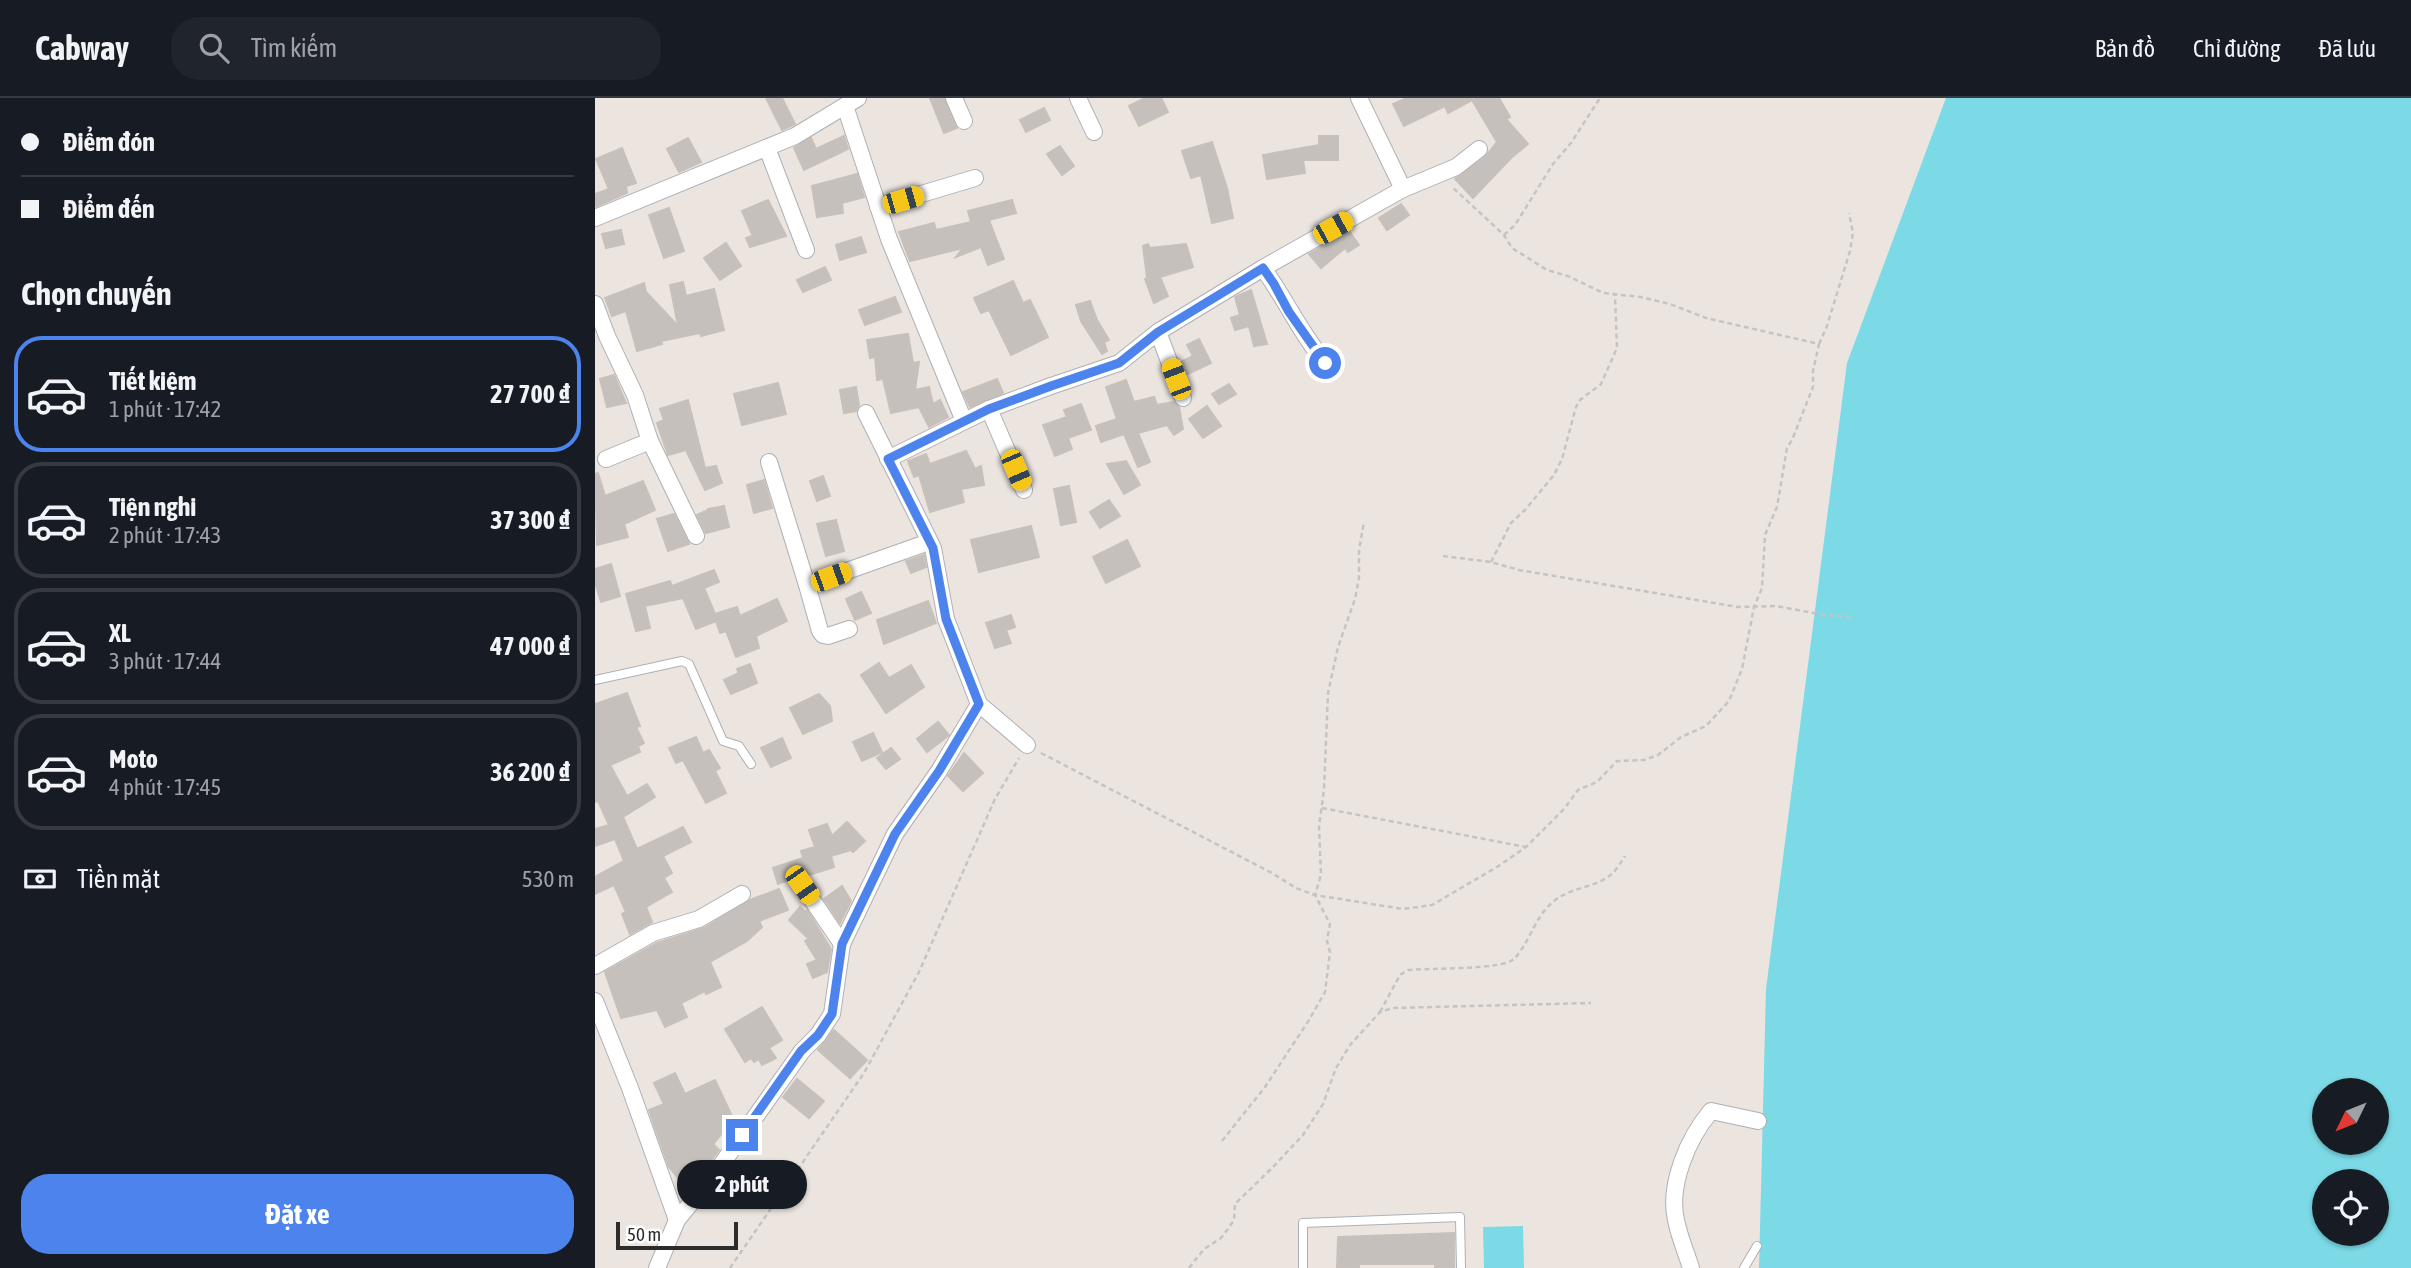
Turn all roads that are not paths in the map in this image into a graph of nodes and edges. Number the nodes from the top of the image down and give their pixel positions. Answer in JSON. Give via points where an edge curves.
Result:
{"nodes":[{"id":1,"x":954,"y":98,"type":"edge"},
{"id":2,"x":1078,"y":98,"type":"edge"},
{"id":3,"x":1359,"y":98,"type":"edge"},
{"id":4,"x":852,"y":102,"type":"edge"},
{"id":5,"x":964,"y":121,"type":"dead end"},
{"id":6,"x":1094,"y":132,"type":"dead end"},
{"id":7,"x":767,"y":148,"type":"junction"},
{"id":8,"x":1479,"y":149,"type":"dead end"},
{"id":9,"x":975,"y":178,"type":"dead end"},
{"id":10,"x":1403,"y":189,"type":"junction"},
{"id":11,"x":879,"y":207,"type":"junction"},
{"id":12,"x":595,"y":218,"type":"edge"},
{"id":13,"x":806,"y":250,"type":"dead end"},
{"id":14,"x":1263,"y":268,"type":"junction"},
{"id":15,"x":595,"y":304,"type":"edge"},
{"id":16,"x":1158,"y":332,"type":"junction"},
{"id":17,"x":1328,"y":366,"type":"dead end"},
{"id":18,"x":1183,"y":398,"type":"dead end"},
{"id":19,"x":989,"y":409,"type":"junction"},
{"id":20,"x":866,"y":413,"type":"dead end"},
{"id":21,"x":964,"y":421,"type":"junction"},
{"id":22,"x":650,"y":442,"type":"junction"},
{"id":23,"x":606,"y":459,"type":"dead end"},
{"id":24,"x":888,"y":459,"type":"junction"},
{"id":25,"x":769,"y":462,"type":"dead end"},
{"id":26,"x":1024,"y":490,"type":"dead end"},
{"id":27,"x":696,"y":536,"type":"dead end"},
{"id":28,"x":929,"y":542,"type":"junction"},
{"id":29,"x":807,"y":586,"type":"junction"},
{"id":30,"x":849,"y":629,"type":"dead end"},
{"id":31,"x":595,"y":680,"type":"edge"},
{"id":32,"x":979,"y":704,"type":"junction"},
{"id":33,"x":1027,"y":745,"type":"road end"},
{"id":34,"x":751,"y":764,"type":"dead end"},
{"id":35,"x":802,"y":885,"type":"dead end"},
{"id":36,"x":742,"y":894,"type":"dead end"},
{"id":37,"x":842,"y":944,"type":"junction"},
{"id":38,"x":595,"y":966,"type":"edge"},
{"id":39,"x":595,"y":1002,"type":"edge"},
{"id":40,"x":1758,"y":1121,"type":"dead end"},
{"id":41,"x":677,"y":1220,"type":"junction"},
{"id":42,"x":1757,"y":1246,"type":"dead end"},
{"id":43,"x":657,"y":1268,"type":"edge"},
{"id":44,"x":1303,"y":1268,"type":"edge"},
{"id":45,"x":1461,"y":1268,"type":"edge"},
{"id":46,"x":1691,"y":1268,"type":"edge"},
{"id":47,"x":1744,"y":1268,"type":"edge"}],
"edges":[{"from":1,"to":5,"type":"street"},
{"from":2,"to":6,"type":"street"},
{"from":3,"to":10,"type":"street"},
{"from":4,"to":7,"type":"street"},
{"from":4,"to":11,"type":"street"},
{"from":7,"to":12,"type":"street"},
{"from":7,"to":13,"type":"street"},
{"from":8,"to":10,"type":"street","via":[[1456,167]]},
{"from":9,"to":11,"type":"street"},
{"from":10,"to":14,"type":"street"},
{"from":11,"to":21,"type":"street"},
{"from":14,"to":16,"type":"street"},
{"from":14,"to":17,"type":"street"},
{"from":15,"to":22,"type":"street"},
{"from":16,"to":18,"type":"street"},
{"from":16,"to":19,"type":"street","via":[[1119,363]]},
{"from":19,"to":21,"type":"street"},
{"from":19,"to":26,"type":"street"},
{"from":20,"to":24,"type":"street"},
{"from":21,"to":24,"type":"street"},
{"from":22,"to":23,"type":"street"},
{"from":22,"to":27,"type":"street"},
{"from":24,"to":28,"type":"street"},
{"from":25,"to":29,"type":"street"},
{"from":28,"to":29,"type":"street"},
{"from":28,"to":32,"type":"street","via":[[946,619]]},
{"from":29,"to":30,"type":"street","via":[[823,635]]},
{"from":31,"to":34,"type":"lane","via":[[682,661],[689,664],[723,741],[740,746]]},
{"from":32,"to":33,"type":"street"},
{"from":32,"to":37,"type":"street","via":[[895,834]]},
{"from":35,"to":37,"type":"street"},
{"from":36,"to":38,"type":"street","via":[[699,919],[653,933]]},
{"from":37,"to":41,"type":"street","via":[[832,1014]]},
{"from":39,"to":41,"type":"street"},
{"from":40,"to":46,"type":"street","via":[[1711,1111],[1700,1124],[1675,1191],[1675,1218]]},
{"from":41,"to":43,"type":"street"},
{"from":42,"to":47,"type":"lane"},
{"from":44,"to":45,"type":"lane","via":[[1303,1223],[1460,1217]]}]}
